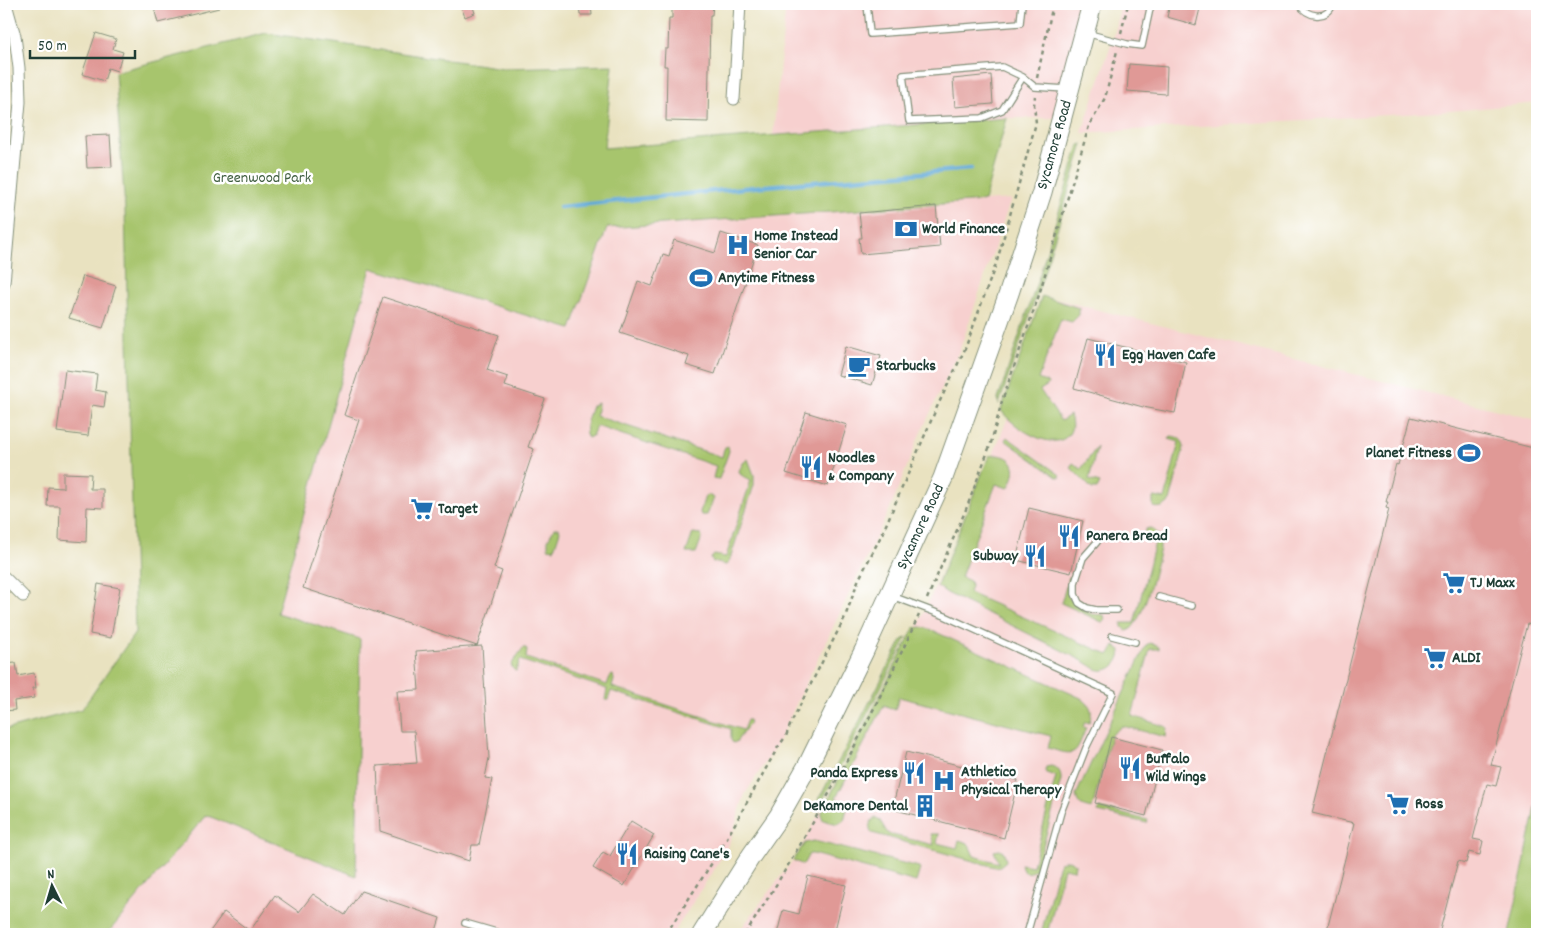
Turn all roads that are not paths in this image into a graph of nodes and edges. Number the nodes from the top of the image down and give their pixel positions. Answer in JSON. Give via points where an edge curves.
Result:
{"nodes":[{"id":1,"x":6,"y":4,"type":"edge"},
{"id":2,"x":740,"y":4,"type":"edge"},
{"id":3,"x":867,"y":4,"type":"edge"},
{"id":4,"x":1022,"y":4,"type":"edge"},
{"id":5,"x":1092,"y":4,"type":"edge"},
{"id":6,"x":1151,"y":4,"type":"edge"},
{"id":7,"x":1299,"y":4,"type":"edge"},
{"id":8,"x":1333,"y":4,"type":"edge"},
{"id":9,"x":1085,"y":32,"type":"junction"},
{"id":10,"x":1023,"y":77,"type":"junction"},
{"id":11,"x":1070,"y":89,"type":"junction"},
{"id":12,"x":734,"y":99,"type":"dead end"},
{"id":13,"x":4,"y":283,"type":"edge"},
{"id":14,"x":1097,"y":542,"type":"dead end"},
{"id":15,"x":4,"y":577,"type":"edge"},
{"id":16,"x":23,"y":596,"type":"dead end"},
{"id":17,"x":890,"y":596,"type":"junction"},
{"id":18,"x":1159,"y":597,"type":"dead end"},
{"id":19,"x":1192,"y":606,"type":"dead end"},
{"id":20,"x":1117,"y":610,"type":"dead end"},
{"id":21,"x":1112,"y":636,"type":"dead end"},
{"id":22,"x":1135,"y":642,"type":"dead end"},
{"id":23,"x":464,"y":923,"type":"dead end"},
{"id":24,"x":503,"y":934,"type":"edge"},
{"id":25,"x":702,"y":934,"type":"edge"},
{"id":26,"x":1027,"y":934,"type":"edge"}],
"edges":[{"from":1,"to":13,"type":"street","via":[[15,36],[20,102]]},
{"from":2,"to":12,"type":"street"},
{"from":3,"to":4,"type":"lane","via":[[870,34],[1020,23]]},
{"from":5,"to":9,"type":"main road","name":"Sycamore Road"},
{"from":6,"to":9,"type":"lane","via":[[1142,46]]},
{"from":7,"to":8,"type":"lane","via":[[1304,11],[1316,15],[1329,11]]},
{"from":9,"to":11,"type":"main road","name":"Sycamore Road"},
{"from":10,"to":10,"type":"lane","via":[[1002,67],[903,75],[909,121],[988,116],[1002,110]]},
{"from":10,"to":11,"type":"lane","via":[[1036,87]]},
{"from":11,"to":17,"type":"main road","name":"Sycamore Road","via":[[1042,192],[972,399],[943,478]]},
{"from":14,"to":20,"type":"lane","via":[[1083,558],[1075,594],[1079,603],[1087,608]]},
{"from":15,"to":16,"type":"street"},
{"from":17,"to":25,"type":"main road","name":"Sycamore Road","via":[[808,764],[779,816]]},
{"from":17,"to":26,"type":"lane","via":[[946,616],[1113,693],[1086,748],[1061,812]]},
{"from":18,"to":19,"type":"lane"},
{"from":21,"to":22,"type":"lane"},
{"from":23,"to":24,"type":"lane"}]}
